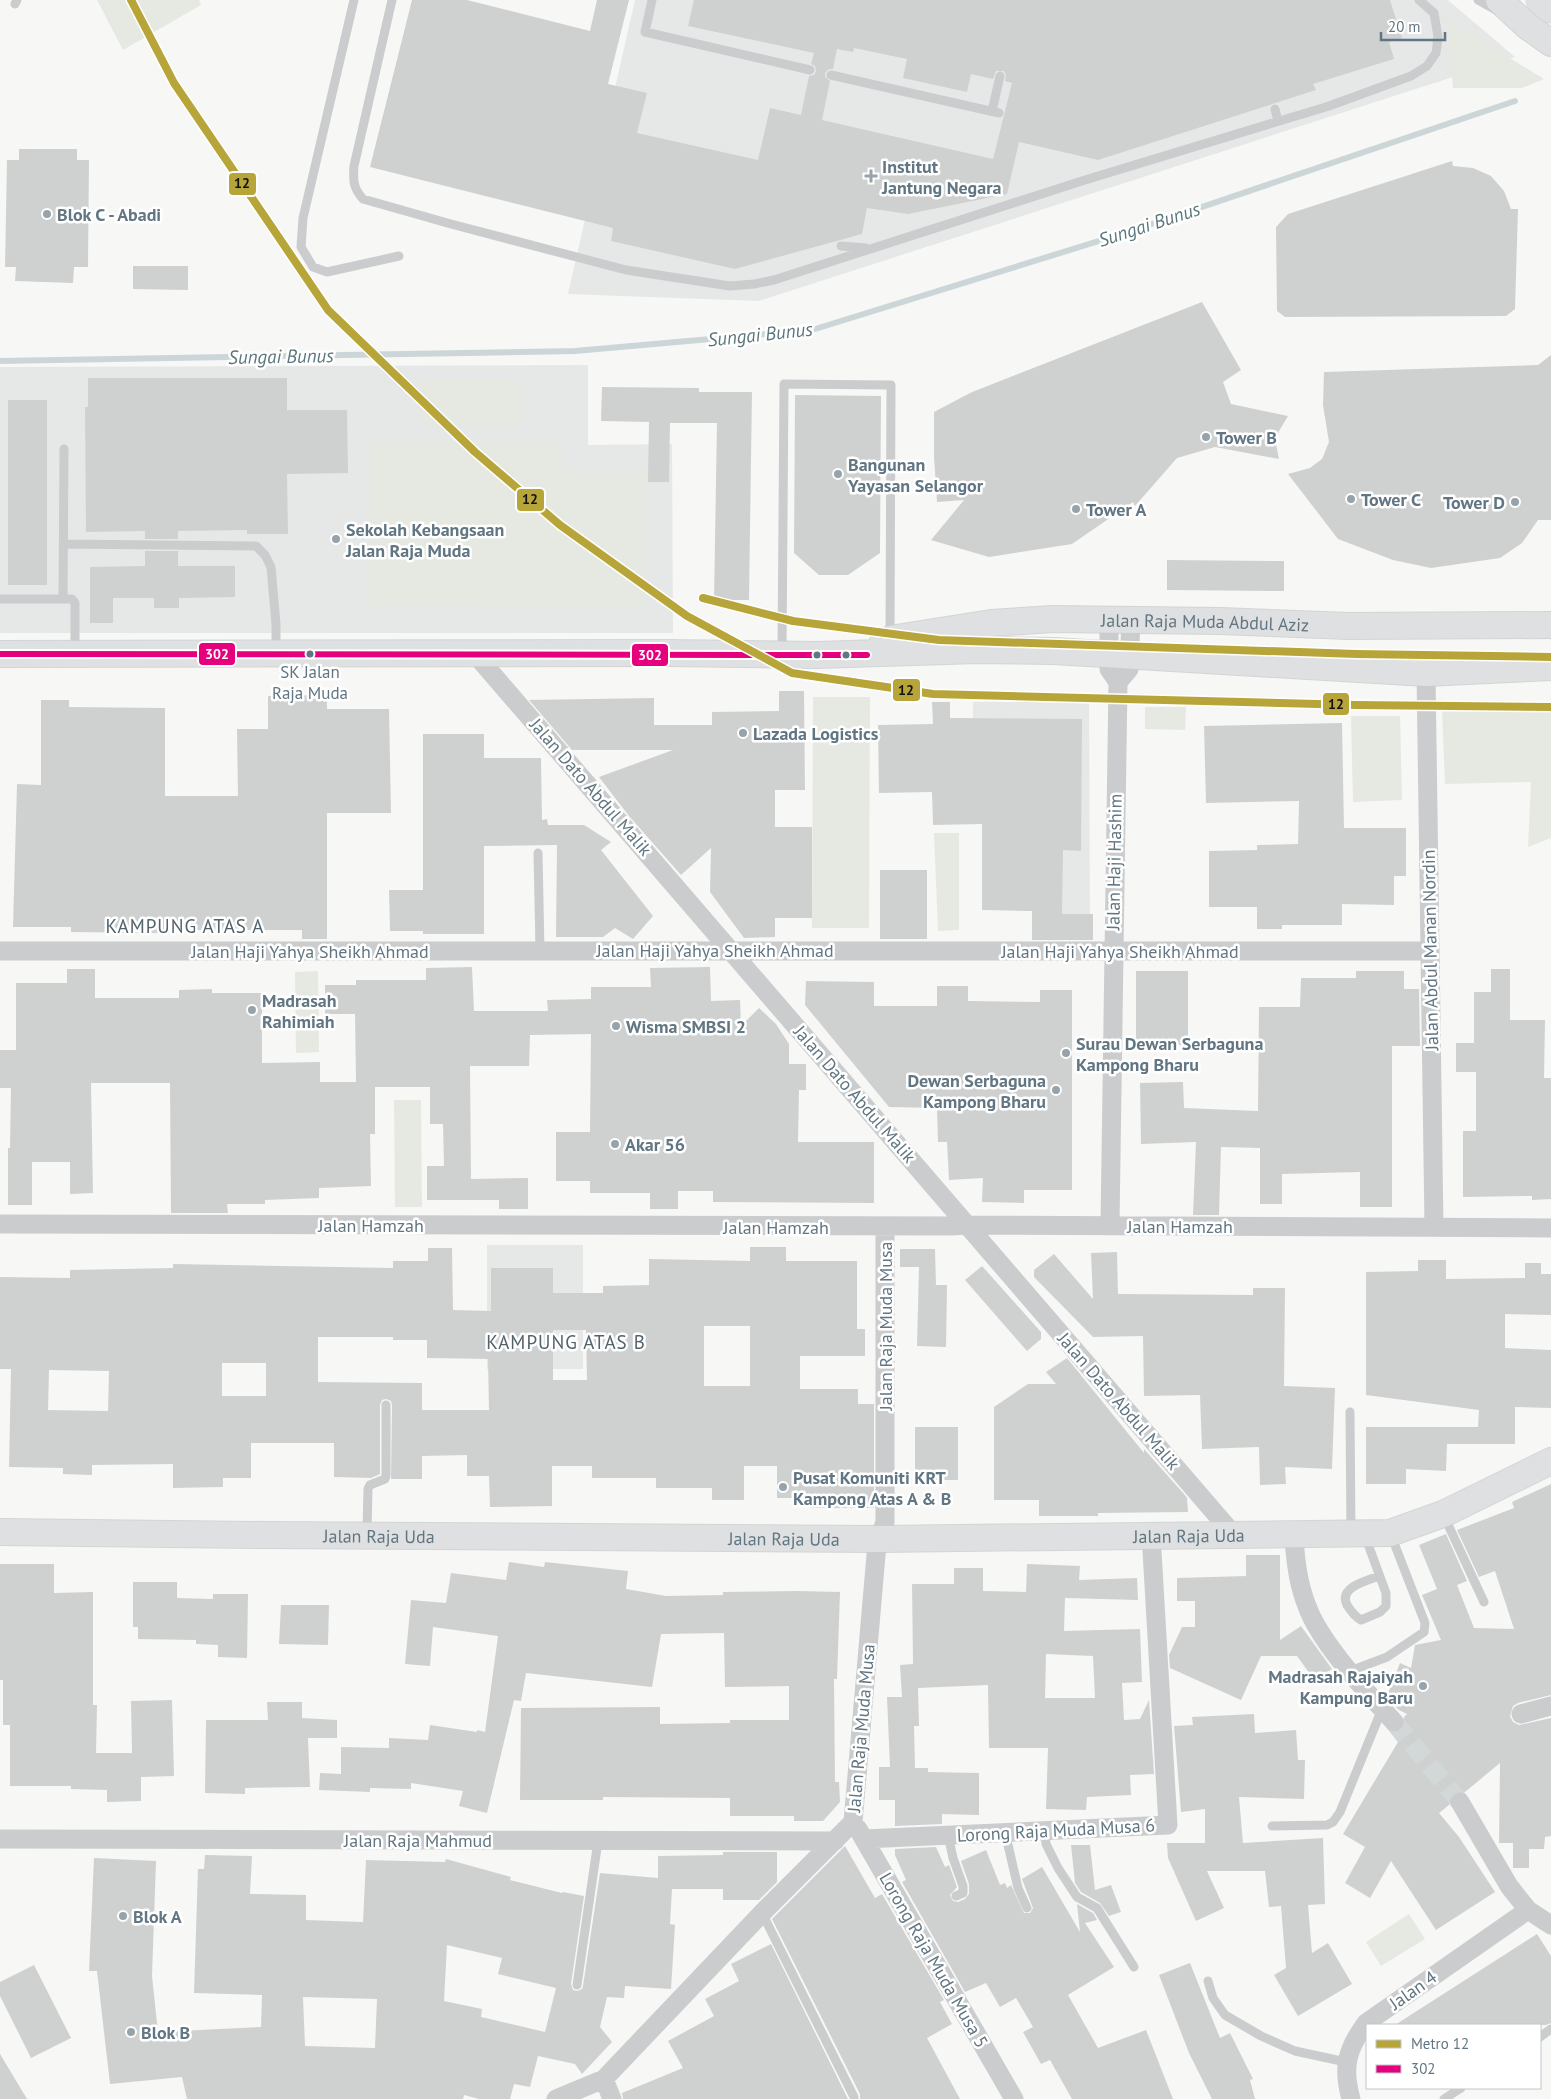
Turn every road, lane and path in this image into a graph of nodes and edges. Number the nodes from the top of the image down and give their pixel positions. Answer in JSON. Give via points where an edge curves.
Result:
{"nodes":[{"id":1,"x":354,"y":0,"type":"edge"},
{"id":2,"x":392,"y":0,"type":"edge"},
{"id":3,"x":652,"y":0,"type":"edge"},
{"id":4,"x":1419,"y":0,"type":"edge"},
{"id":5,"x":1478,"y":0,"type":"edge"},
{"id":6,"x":1499,"y":0,"type":"edge"},
{"id":7,"x":1527,"y":26,"type":"junction"},
{"id":8,"x":1551,"y":43,"type":"edge"},
{"id":9,"x":810,"y":70,"type":"dead end"},
{"id":10,"x":831,"y":75,"type":"dead end"},
{"id":11,"x":1000,"y":76,"type":"dead end"},
{"id":12,"x":1275,"y":109,"type":"dead end"},
{"id":13,"x":1278,"y":121,"type":"junction"},
{"id":14,"x":841,"y":246,"type":"dead end"},
{"id":15,"x":872,"y":249,"type":"junction"},
{"id":16,"x":399,"y":256,"type":"dead end"},
{"id":17,"x":64,"y":449,"type":"dead end"},
{"id":18,"x":64,"y":544,"type":"junction"},
{"id":19,"x":63,"y":598,"type":"junction"},
{"id":20,"x":0,"y":599,"type":"edge"},
{"id":21,"x":1120,"y":620,"type":"junction"},
{"id":22,"x":1551,"y":626,"type":"edge"},
{"id":23,"x":890,"y":639,"type":"junction"},
{"id":24,"x":0,"y":654,"type":"edge"},
{"id":25,"x":75,"y":654,"type":"junction"},
{"id":26,"x":276,"y":654,"type":"junction"},
{"id":27,"x":475,"y":654,"type":"junction"},
{"id":28,"x":1119,"y":654,"type":"junction"},
{"id":29,"x":782,"y":655,"type":"junction"},
{"id":30,"x":867,"y":655,"type":"junction"},
{"id":31,"x":1551,"y":668,"type":"edge"},
{"id":32,"x":1426,"y":673,"type":"junction"},
{"id":33,"x":538,"y":853,"type":"dead end"},
{"id":34,"x":731,"y":950,"type":"junction"},
{"id":35,"x":0,"y":951,"type":"edge"},
{"id":36,"x":540,"y":951,"type":"junction"},
{"id":37,"x":1113,"y":951,"type":"junction"},
{"id":38,"x":1430,"y":951,"type":"junction"},
{"id":39,"x":0,"y":1224,"type":"edge"},
{"id":40,"x":968,"y":1225,"type":"junction"},
{"id":41,"x":1110,"y":1225,"type":"junction"},
{"id":42,"x":886,"y":1227,"type":"junction"},
{"id":43,"x":1434,"y":1228,"type":"junction"},
{"id":44,"x":1551,"y":1228,"type":"edge"},
{"id":45,"x":386,"y":1405,"type":"dead end"},
{"id":46,"x":1350,"y":1412,"type":"dead end"},
{"id":47,"x":1551,"y":1461,"type":"edge"},
{"id":48,"x":1443,"y":1514,"type":"junction"},
{"id":49,"x":0,"y":1532,"type":"edge"},
{"id":50,"x":1151,"y":1534,"type":"junction"},
{"id":51,"x":1368,"y":1534,"type":"junction"},
{"id":52,"x":367,"y":1535,"type":"junction"},
{"id":53,"x":1234,"y":1535,"type":"junction"},
{"id":54,"x":1294,"y":1535,"type":"junction"},
{"id":55,"x":879,"y":1539,"type":"junction"},
{"id":56,"x":1379,"y":1576,"type":"junction"},
{"id":57,"x":1484,"y":1602,"type":"dead end"},
{"id":58,"x":1350,"y":1671,"type":"junction"},
{"id":59,"x":1551,"y":1706,"type":"edge"},
{"id":60,"x":1521,"y":1714,"type":"dead end"},
{"id":61,"x":1388,"y":1715,"type":"joint"},
{"id":62,"x":1460,"y":1802,"type":"tunnel mouth"},
{"id":63,"x":853,"y":1822,"type":"junction"},
{"id":64,"x":1272,"y":1826,"type":"dead end"},
{"id":65,"x":1045,"y":1831,"type":"junction"},
{"id":66,"x":1005,"y":1832,"type":"junction"},
{"id":67,"x":948,"y":1835,"type":"junction"},
{"id":68,"x":0,"y":1839,"type":"edge"},
{"id":69,"x":864,"y":1839,"type":"junction"},
{"id":70,"x":598,"y":1841,"type":"junction"},
{"id":71,"x":835,"y":1841,"type":"junction"},
{"id":72,"x":956,"y":1896,"type":"dead end"},
{"id":73,"x":1027,"y":1908,"type":"dead end"},
{"id":74,"x":1528,"y":1910,"type":"junction"},
{"id":75,"x":762,"y":1913,"type":"junction"},
{"id":76,"x":1551,"y":1925,"type":"edge"},
{"id":77,"x":1134,"y":1967,"type":"dead end"},
{"id":78,"x":1208,"y":1981,"type":"dead end"},
{"id":79,"x":577,"y":1985,"type":"dead end"},
{"id":80,"x":1346,"y":2062,"type":"junction"},
{"id":81,"x":604,"y":2078,"type":"junction"},
{"id":82,"x":1459,"y":2089,"type":"edge"},
{"id":83,"x":854,"y":2097,"type":"dead end"},
{"id":84,"x":556,"y":2099,"type":"edge"},
{"id":85,"x":612,"y":2099,"type":"edge"},
{"id":86,"x":1014,"y":2099,"type":"edge"},
{"id":87,"x":1351,"y":2099,"type":"edge"},
{"id":88,"x":1444,"y":2099,"type":"edge"}],
"edges":[{"from":1,"to":16,"type":"lane","via":[[303,218],[301,247],[312,267],[328,272]]},
{"from":2,"to":15,"type":"lane","via":[[354,166],[355,190],[363,198],[626,270],[730,286],[774,280]]},
{"from":3,"to":9,"type":"lane","via":[[645,32]]},
{"from":4,"to":13,"type":"lane","via":[[1434,13],[1437,24],[1436,53],[1427,66],[1411,76]]},
{"from":5,"to":7,"type":"lane"},
{"from":6,"to":7,"type":"main road"},
{"from":7,"to":8,"type":"main road"},
{"from":10,"to":11,"type":"lane","via":[[996,112]]},
{"from":12,"to":13,"type":"lane"},
{"from":13,"to":15,"type":"lane"},
{"from":14,"to":15,"type":"lane"},
{"from":17,"to":18,"type":"lane"},
{"from":18,"to":19,"type":"lane"},
{"from":18,"to":26,"type":"lane","via":[[256,546],[271,567]]},
{"from":19,"to":20,"type":"lane"},
{"from":19,"to":25,"type":"lane","via":[[72,599],[75,603]]},
{"from":21,"to":22,"type":"main road","name":"Jalan Raja Muda Abdul Aziz","via":[[1349,626]]},
{"from":21,"to":23,"type":"main road","name":"Jalan Raja Muda Abdul Aziz","via":[[1052,619],[991,623]]},
{"from":21,"to":28,"type":"street","name":"Jalan Haji Hashim"},
{"from":23,"to":29,"type":"lane","via":[[892,384],[784,384]]},
{"from":23,"to":30,"type":"main road","name":"Jalan Raja Muda Abdul Aziz"},
{"from":24,"to":25,"type":"main road","name":"Jalan Raja Muda Abdul Aziz"},
{"from":25,"to":26,"type":"main road","name":"Jalan Raja Muda Abdul Aziz"},
{"from":26,"to":27,"type":"main road","name":"Jalan Raja Muda Abdul Aziz"},
{"from":27,"to":29,"type":"main road","name":"Jalan Raja Muda Abdul Aziz"},
{"from":27,"to":34,"type":"street","name":"Jalan Dato Abdul Malik"},
{"from":28,"to":30,"type":"main road","name":"Jalan Raja Muda Abdul Aziz","via":[[978,650]]},
{"from":28,"to":32,"type":"main road","name":"Jalan Raja Muda Abdul Aziz"},
{"from":28,"to":37,"type":"street","name":"Jalan Haji Hashim","via":[[1109,669],[1118,682]]},
{"from":29,"to":30,"type":"main road","name":"Jalan Raja Muda Abdul Aziz"},
{"from":31,"to":32,"type":"main road","name":"Jalan Raja Muda Abdul Aziz"},
{"from":32,"to":38,"type":"street","name":"Jalan Abdul Manan Nordin"},
{"from":33,"to":36,"type":"lane"},
{"from":34,"to":36,"type":"street","name":"Jalan Haji Yahya Sheikh Ahmad"},
{"from":34,"to":37,"type":"street","name":"Jalan Haji Yahya Sheikh Ahmad"},
{"from":34,"to":40,"type":"street","name":"Jalan Dato Abdul Malik"},
{"from":35,"to":36,"type":"street","name":"Jalan Haji Yahya Sheikh Ahmad"},
{"from":37,"to":38,"type":"street","name":"Jalan Haji Yahya Sheikh Ahmad"},
{"from":37,"to":41,"type":"street","name":"Jalan Haji Hashim"},
{"from":38,"to":43,"type":"street","name":"Jalan Abdul Manan Nordin"},
{"from":39,"to":42,"type":"street","name":"Jalan Hamzah"},
{"from":40,"to":41,"type":"street","name":"Jalan Hamzah"},
{"from":40,"to":42,"type":"street","name":"Jalan Hamzah"},
{"from":40,"to":53,"type":"street","name":"Jalan Dato Abdul Malik"},
{"from":41,"to":43,"type":"street","name":"Jalan Hamzah"},
{"from":42,"to":55,"type":"street","name":"Jalan Raja Muda Musa","via":[[886,1522]]},
{"from":43,"to":44,"type":"street","name":"Jalan Hamzah"},
{"from":45,"to":52,"type":"lane","via":[[386,1475],[385,1479],[368,1489]]},
{"from":46,"to":51,"type":"lane"},
{"from":47,"to":48,"type":"main road","name":"Jalan Raja Uda"},
{"from":48,"to":51,"type":"main road","name":"Jalan Raja Uda"},
{"from":48,"to":57,"type":"lane"},
{"from":49,"to":52,"type":"main road","name":"Jalan Raja Uda"},
{"from":50,"to":53,"type":"main road","name":"Jalan Raja Uda"},
{"from":50,"to":55,"type":"main road","name":"Jalan Raja Uda"},
{"from":50,"to":65,"type":"street","name":"Lorong Raja Muda Musa 6","via":[[1168,1825]]},
{"from":51,"to":54,"type":"main road","name":"Jalan Raja Uda"},
{"from":51,"to":56,"type":"lane"},
{"from":51,"to":58,"type":"lane","via":[[1425,1624],[1424,1632],[1387,1657]]},
{"from":52,"to":55,"type":"main road","name":"Jalan Raja Uda"},
{"from":53,"to":54,"type":"main road","name":"Jalan Raja Uda"},
{"from":54,"to":58,"type":"street","via":[[1295,1558],[1307,1606],[1318,1629]]},
{"from":55,"to":63,"type":"street","name":"Jalan Raja Muda Musa"},
{"from":56,"to":56,"type":"lane","via":[[1386,1593],[1386,1606],[1361,1620],[1345,1602],[1345,1596],[1353,1587]]},
{"from":58,"to":61,"type":"street"},
{"from":59,"to":60,"type":"street"},
{"from":61,"to":64,"type":"lane","via":[[1333,1822],[1326,1825]]},
{"from":62,"to":74,"type":"street","via":[[1509,1886]]},
{"from":63,"to":69,"type":"street","name":"Lorong Raja Muda Musa 5"},
{"from":63,"to":71,"type":"street","name":"Jalan Raja Muda Musa"},
{"from":65,"to":66,"type":"street","name":"Lorong Raja Muda Musa 6"},
{"from":65,"to":77,"type":"lane","via":[[1046,1844],[1058,1868],[1077,1897],[1097,1908]]},
{"from":66,"to":67,"type":"street","name":"Lorong Raja Muda Musa 6"},
{"from":66,"to":73,"type":"lane","via":[[1018,1888]]},
{"from":67,"to":69,"type":"street","name":"Lorong Raja Muda Musa 6"},
{"from":67,"to":72,"type":"lane","via":[[963,1886],[963,1892]]},
{"from":68,"to":70,"type":"street","name":"Jalan Raja Mahmud"},
{"from":69,"to":86,"type":"street","name":"Lorong Raja Muda Musa 5"},
{"from":70,"to":71,"type":"street","name":"Jalan Raja Mahmud"},
{"from":70,"to":79,"type":"lane"},
{"from":71,"to":75,"type":"street","name":"Jalan Raja Muda Musa"},
{"from":74,"to":76,"type":"street"},
{"from":74,"to":80,"type":"street","name":"Jalan 4","via":[[1366,2023],[1354,2040]]},
{"from":75,"to":81,"type":"street","name":"Jalan Raja Muda Musa"},
{"from":75,"to":83,"type":"lane"},
{"from":78,"to":80,"type":"lane","via":[[1213,1998],[1224,2015],[1295,2051]]},
{"from":80,"to":87,"type":"street","name":"Jalan 4","via":[[1346,2082]]},
{"from":81,"to":84,"type":"street","name":"Jalan Raja Muda Musa"},
{"from":81,"to":85,"type":"street"},
{"from":82,"to":88,"type":"lane"}]}
